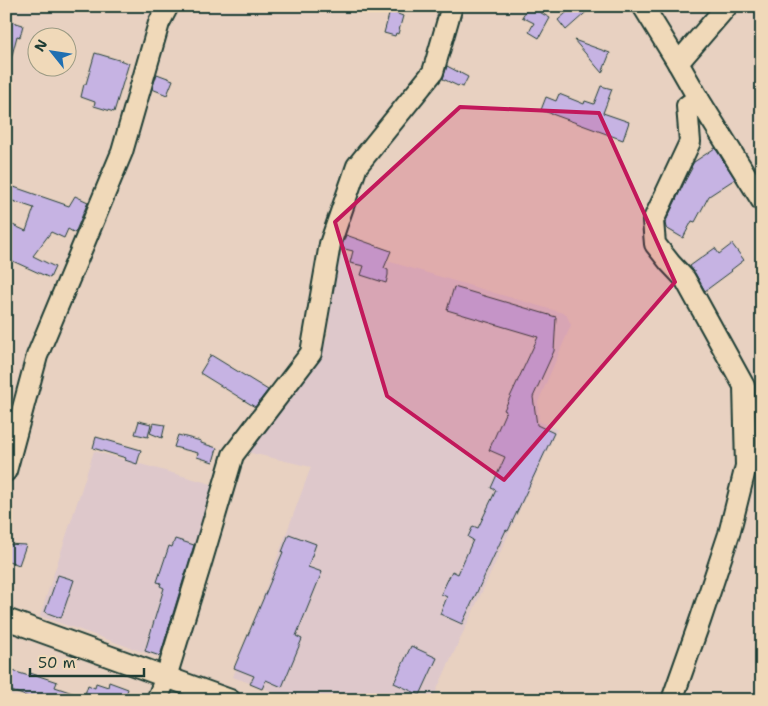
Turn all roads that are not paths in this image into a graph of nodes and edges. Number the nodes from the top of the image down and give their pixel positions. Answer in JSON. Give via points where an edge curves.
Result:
{"nodes":[{"id":1,"x":168,"y":6,"type":"edge"},
{"id":2,"x":452,"y":6,"type":"edge"},
{"id":3,"x":643,"y":6,"type":"edge"},
{"id":4,"x":727,"y":6,"type":"edge"},
{"id":5,"x":678,"y":63,"type":"junction"},
{"id":6,"x":698,"y":98,"type":"junction"},
{"id":7,"x":762,"y":201,"type":"edge"},
{"id":8,"x":6,"y":471,"type":"edge"},
{"id":9,"x":6,"y":619,"type":"edge"},
{"id":10,"x":166,"y":677,"type":"junction"},
{"id":11,"x":157,"y":700,"type":"edge"},
{"id":12,"x":230,"y":700,"type":"edge"},
{"id":13,"x":672,"y":700,"type":"edge"}],
"edges":[{"from":1,"to":8,"type":"street","via":[[159,23],[122,152],[37,356]]},
{"from":2,"to":10,"type":"street","via":[[433,72],[357,166],[330,244],[311,353],[233,455]]},
{"from":3,"to":5,"type":"street"},
{"from":4,"to":5,"type":"street"},
{"from":5,"to":6,"type":"street"},
{"from":6,"to":7,"type":"street"},
{"from":6,"to":13,"type":"street","via":[[687,106],[690,142],[653,221],[655,244],[685,279],[744,386],[746,466],[729,534]]},
{"from":9,"to":10,"type":"street"},
{"from":10,"to":11,"type":"street"},
{"from":10,"to":12,"type":"street"}]}
